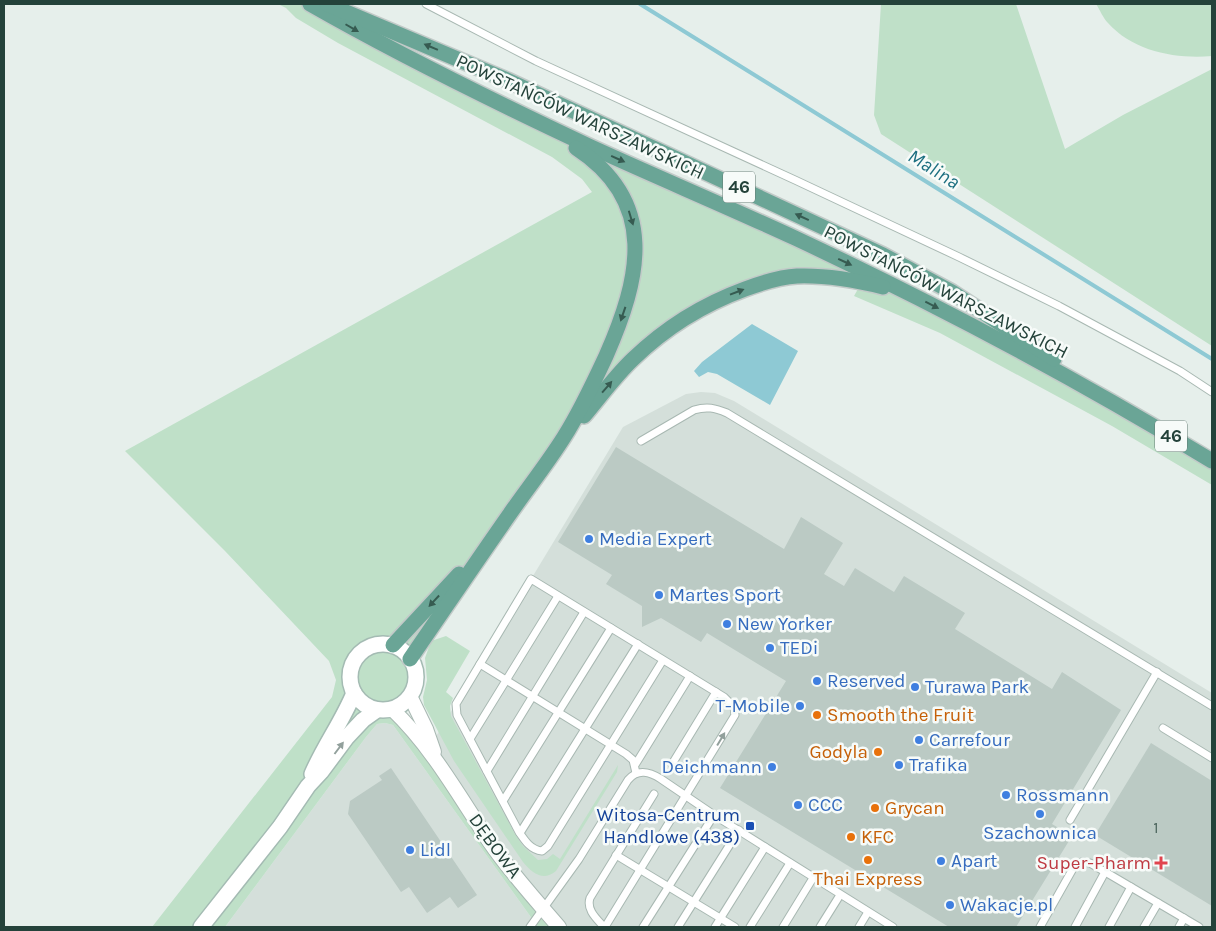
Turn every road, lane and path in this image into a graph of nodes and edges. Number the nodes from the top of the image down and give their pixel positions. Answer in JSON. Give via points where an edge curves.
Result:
{"nodes":[{"id":1,"x":310,"y":4,"type":"edge"},
{"id":2,"x":327,"y":4,"type":"edge"},
{"id":3,"x":426,"y":4,"type":"edge"},
{"id":4,"x":494,"y":101,"type":"junction"},
{"id":5,"x":907,"y":292,"type":"junction"},
{"id":6,"x":1212,"y":392,"type":"edge"},
{"id":7,"x":1129,"y":411,"type":"junction"},
{"id":8,"x":564,"y":437,"type":"junction"},
{"id":9,"x":641,"y":441,"type":"dead end"},
{"id":10,"x":1212,"y":462,"type":"edge"},
{"id":11,"x":481,"y":555,"type":"junction"},
{"id":12,"x":558,"y":596,"type":"junction"},
{"id":13,"x":584,"y":612,"type":"junction"},
{"id":14,"x":611,"y":628,"type":"junction"},
{"id":15,"x":638,"y":644,"type":"junction"},
{"id":16,"x":393,"y":645,"type":"junction"},
{"id":17,"x":410,"y":659,"type":"junction"},
{"id":18,"x":663,"y":660,"type":"junction"},
{"id":19,"x":480,"y":664,"type":"junction"},
{"id":20,"x":1157,"y":672,"type":"junction"},
{"id":21,"x":690,"y":676,"type":"junction"},
{"id":22,"x":506,"y":680,"type":"junction"},
{"id":23,"x":716,"y":692,"type":"junction"},
{"id":24,"x":354,"y":693,"type":"junction"},
{"id":25,"x":410,"y":696,"type":"junction"},
{"id":26,"x":532,"y":696,"type":"junction"},
{"id":27,"x":1212,"y":706,"type":"edge"},
{"id":28,"x":384,"y":709,"type":"junction"},
{"id":29,"x":560,"y":712,"type":"junction"},
{"id":30,"x":586,"y":728,"type":"junction"},
{"id":31,"x":1163,"y":728,"type":"dead end"},
{"id":32,"x":470,"y":739,"type":"junction"},
{"id":33,"x":611,"y":744,"type":"junction"},
{"id":34,"x":1212,"y":758,"type":"edge"},
{"id":35,"x":436,"y":760,"type":"junction"},
{"id":36,"x":672,"y":764,"type":"dead end"},
{"id":37,"x":635,"y":765,"type":"junction"},
{"id":38,"x":487,"y":771,"type":"junction"},
{"id":39,"x":636,"y":773,"type":"junction"},
{"id":40,"x":308,"y":786,"type":"junction"},
{"id":41,"x":654,"y":794,"type":"dead end"},
{"id":42,"x":687,"y":796,"type":"junction"},
{"id":43,"x":503,"y":802,"type":"junction"},
{"id":44,"x":714,"y":815,"type":"junction"},
{"id":45,"x":1070,"y":820,"type":"dead end"},
{"id":46,"x":738,"y":830,"type":"junction"},
{"id":47,"x":520,"y":833,"type":"junction"},
{"id":48,"x":765,"y":847,"type":"junction"},
{"id":49,"x":616,"y":855,"type":"junction"},
{"id":50,"x":790,"y":863,"type":"junction"},
{"id":51,"x":641,"y":870,"type":"junction"},
{"id":52,"x":1105,"y":872,"type":"junction"},
{"id":53,"x":813,"y":878,"type":"junction"},
{"id":54,"x":668,"y":887,"type":"junction"},
{"id":55,"x":1131,"y":888,"type":"junction"},
{"id":56,"x":840,"y":895,"type":"junction"},
{"id":57,"x":694,"y":902,"type":"junction"},
{"id":58,"x":1158,"y":903,"type":"junction"},
{"id":59,"x":544,"y":909,"type":"junction"},
{"id":60,"x":868,"y":912,"type":"junction"},
{"id":61,"x":720,"y":918,"type":"junction"},
{"id":62,"x":1184,"y":918,"type":"junction"},
{"id":63,"x":201,"y":927,"type":"edge"},
{"id":64,"x":530,"y":927,"type":"edge"},
{"id":65,"x":560,"y":927,"type":"edge"},
{"id":66,"x":605,"y":927,"type":"edge"},
{"id":67,"x":643,"y":927,"type":"edge"},
{"id":68,"x":678,"y":927,"type":"edge"},
{"id":69,"x":715,"y":927,"type":"edge"},
{"id":70,"x":735,"y":927,"type":"edge"},
{"id":71,"x":750,"y":927,"type":"edge"},
{"id":72,"x":783,"y":927,"type":"edge"},
{"id":73,"x":820,"y":927,"type":"edge"},
{"id":74,"x":859,"y":927,"type":"edge"},
{"id":75,"x":893,"y":927,"type":"edge"},
{"id":76,"x":1040,"y":927,"type":"edge"},
{"id":77,"x":1075,"y":927,"type":"edge"},
{"id":78,"x":1109,"y":927,"type":"edge"},
{"id":79,"x":1144,"y":927,"type":"edge"},
{"id":80,"x":1179,"y":927,"type":"edge"},
{"id":81,"x":1199,"y":927,"type":"edge"}],
"edges":[{"from":1,"to":4,"type":"main road","name":"POWSTAŃCÓW WARSZAWSKICH","number":"46","one_way":true},
{"from":7,"to":2,"type":"main road","name":"POWSTAŃCÓW WARSZAWSKICH","number":"46","one_way":true,"via":[[952,292],[883,255],[507,80]]},
{"from":3,"to":6,"type":"lane","via":[[536,61],[1034,294],[1180,371]]},
{"from":4,"to":5,"type":"main road","name":"POWSTAŃCÓW WARSZAWSKICH","number":"46","one_way":true},
{"from":4,"to":8,"type":"main road","one_way":true,"via":[[589,156],[616,185],[633,224],[634,266],[626,306],[591,388]]},
{"from":5,"to":7,"type":"main road","name":"POWSTAŃCÓW WARSZAWSKICH","number":"46","one_way":true},
{"from":8,"to":5,"type":"main road","one_way":true,"via":[[644,348],[678,322],[714,301],[767,282],[796,276],[823,276]]},
{"from":7,"to":10,"type":"main road","name":"POWSTAŃCÓW WARSZAWSKICH","number":"46"},
{"from":8,"to":11,"type":"main road"},
{"from":9,"to":20,"type":"lane","via":[[694,410],[713,407],[727,413]]},
{"from":11,"to":16,"type":"main road","one_way":true},
{"from":11,"to":17,"type":"main road"},
{"from":12,"to":13,"type":"lane"},
{"from":12,"to":19,"type":"lane","via":[[531,580]]},
{"from":12,"to":22,"type":"lane"},
{"from":13,"to":14,"type":"lane"},
{"from":13,"to":26,"type":"lane"},
{"from":14,"to":15,"type":"lane"},
{"from":14,"to":29,"type":"lane"},
{"from":15,"to":18,"type":"lane"},
{"from":15,"to":30,"type":"lane"},
{"from":16,"to":17,"type":"street"},
{"from":16,"to":24,"type":"street","via":[[373,645],[357,656],[349,674]]},
{"from":17,"to":25,"type":"street","via":[[416,678]]},
{"from":18,"to":21,"type":"lane"},
{"from":18,"to":33,"type":"lane"},
{"from":19,"to":22,"type":"lane"},
{"from":19,"to":32,"type":"lane","via":[[456,704],[457,715]]},
{"from":20,"to":27,"type":"lane"},
{"from":20,"to":45,"type":"lane"},
{"from":21,"to":23,"type":"lane"},
{"from":21,"to":37,"type":"lane"},
{"from":22,"to":26,"type":"lane"},
{"from":22,"to":32,"type":"lane"},
{"from":23,"to":36,"type":"lane"},
{"from":42,"to":23,"type":"lane","one_way":true,"via":[[736,714],[731,702]]},
{"from":24,"to":28,"type":"street","via":[[364,704]]},
{"from":24,"to":40,"type":"street","via":[[320,755]]},
{"from":25,"to":28,"type":"street","via":[[402,704]]},
{"from":25,"to":35,"type":"street","name":"DĘBOWA","via":[[432,743]]},
{"from":26,"to":29,"type":"lane"},
{"from":26,"to":38,"type":"lane"},
{"from":28,"to":35,"type":"street","name":"DĘBOWA","via":[[408,725]]},
{"from":40,"to":28,"type":"street","one_way":true,"via":[[356,727]]},
{"from":29,"to":30,"type":"lane"},
{"from":29,"to":43,"type":"lane"},
{"from":30,"to":33,"type":"lane"},
{"from":30,"to":47,"type":"lane"},
{"from":31,"to":34,"type":"lane"},
{"from":32,"to":38,"type":"lane"},
{"from":33,"to":37,"type":"lane"},
{"from":33,"to":47,"type":"lane","via":[[546,850],[534,849]]},
{"from":35,"to":59,"type":"street","name":"DĘBOWA","via":[[490,843]]},
{"from":37,"to":39,"type":"lane"},
{"from":38,"to":43,"type":"lane"},
{"from":39,"to":42,"type":"lane","via":[[653,774]]},
{"from":39,"to":59,"type":"lane","via":[[628,780]]},
{"from":40,"to":63,"type":"street"},
{"from":41,"to":49,"type":"lane"},
{"from":42,"to":44,"type":"lane"},
{"from":42,"to":51,"type":"lane"},
{"from":43,"to":47,"type":"lane"},
{"from":44,"to":46,"type":"lane"},
{"from":44,"to":54,"type":"lane"},
{"from":46,"to":48,"type":"lane"},
{"from":46,"to":57,"type":"lane"},
{"from":48,"to":50,"type":"lane"},
{"from":48,"to":61,"type":"lane"},
{"from":49,"to":51,"type":"lane"},
{"from":49,"to":66,"type":"lane","via":[[589,902],[590,910]]},
{"from":50,"to":53,"type":"lane"},
{"from":50,"to":71,"type":"lane"},
{"from":51,"to":54,"type":"lane"},
{"from":51,"to":66,"type":"lane"},
{"from":52,"to":55,"type":"lane"},
{"from":52,"to":76,"type":"lane","via":[[1090,863],[1075,865]]},
{"from":52,"to":77,"type":"lane"},
{"from":53,"to":56,"type":"lane"},
{"from":53,"to":72,"type":"lane"},
{"from":54,"to":57,"type":"lane"},
{"from":54,"to":67,"type":"lane"},
{"from":55,"to":58,"type":"lane"},
{"from":55,"to":78,"type":"lane"},
{"from":56,"to":60,"type":"lane"},
{"from":56,"to":73,"type":"lane"},
{"from":57,"to":61,"type":"lane"},
{"from":57,"to":68,"type":"lane"},
{"from":58,"to":62,"type":"lane"},
{"from":58,"to":79,"type":"lane"},
{"from":59,"to":64,"type":"lane"},
{"from":59,"to":65,"type":"street","name":"DĘBOWA"},
{"from":60,"to":74,"type":"lane"},
{"from":60,"to":75,"type":"lane"},
{"from":61,"to":69,"type":"lane"},
{"from":61,"to":70,"type":"lane"},
{"from":62,"to":80,"type":"lane"},
{"from":62,"to":81,"type":"lane"}]}
